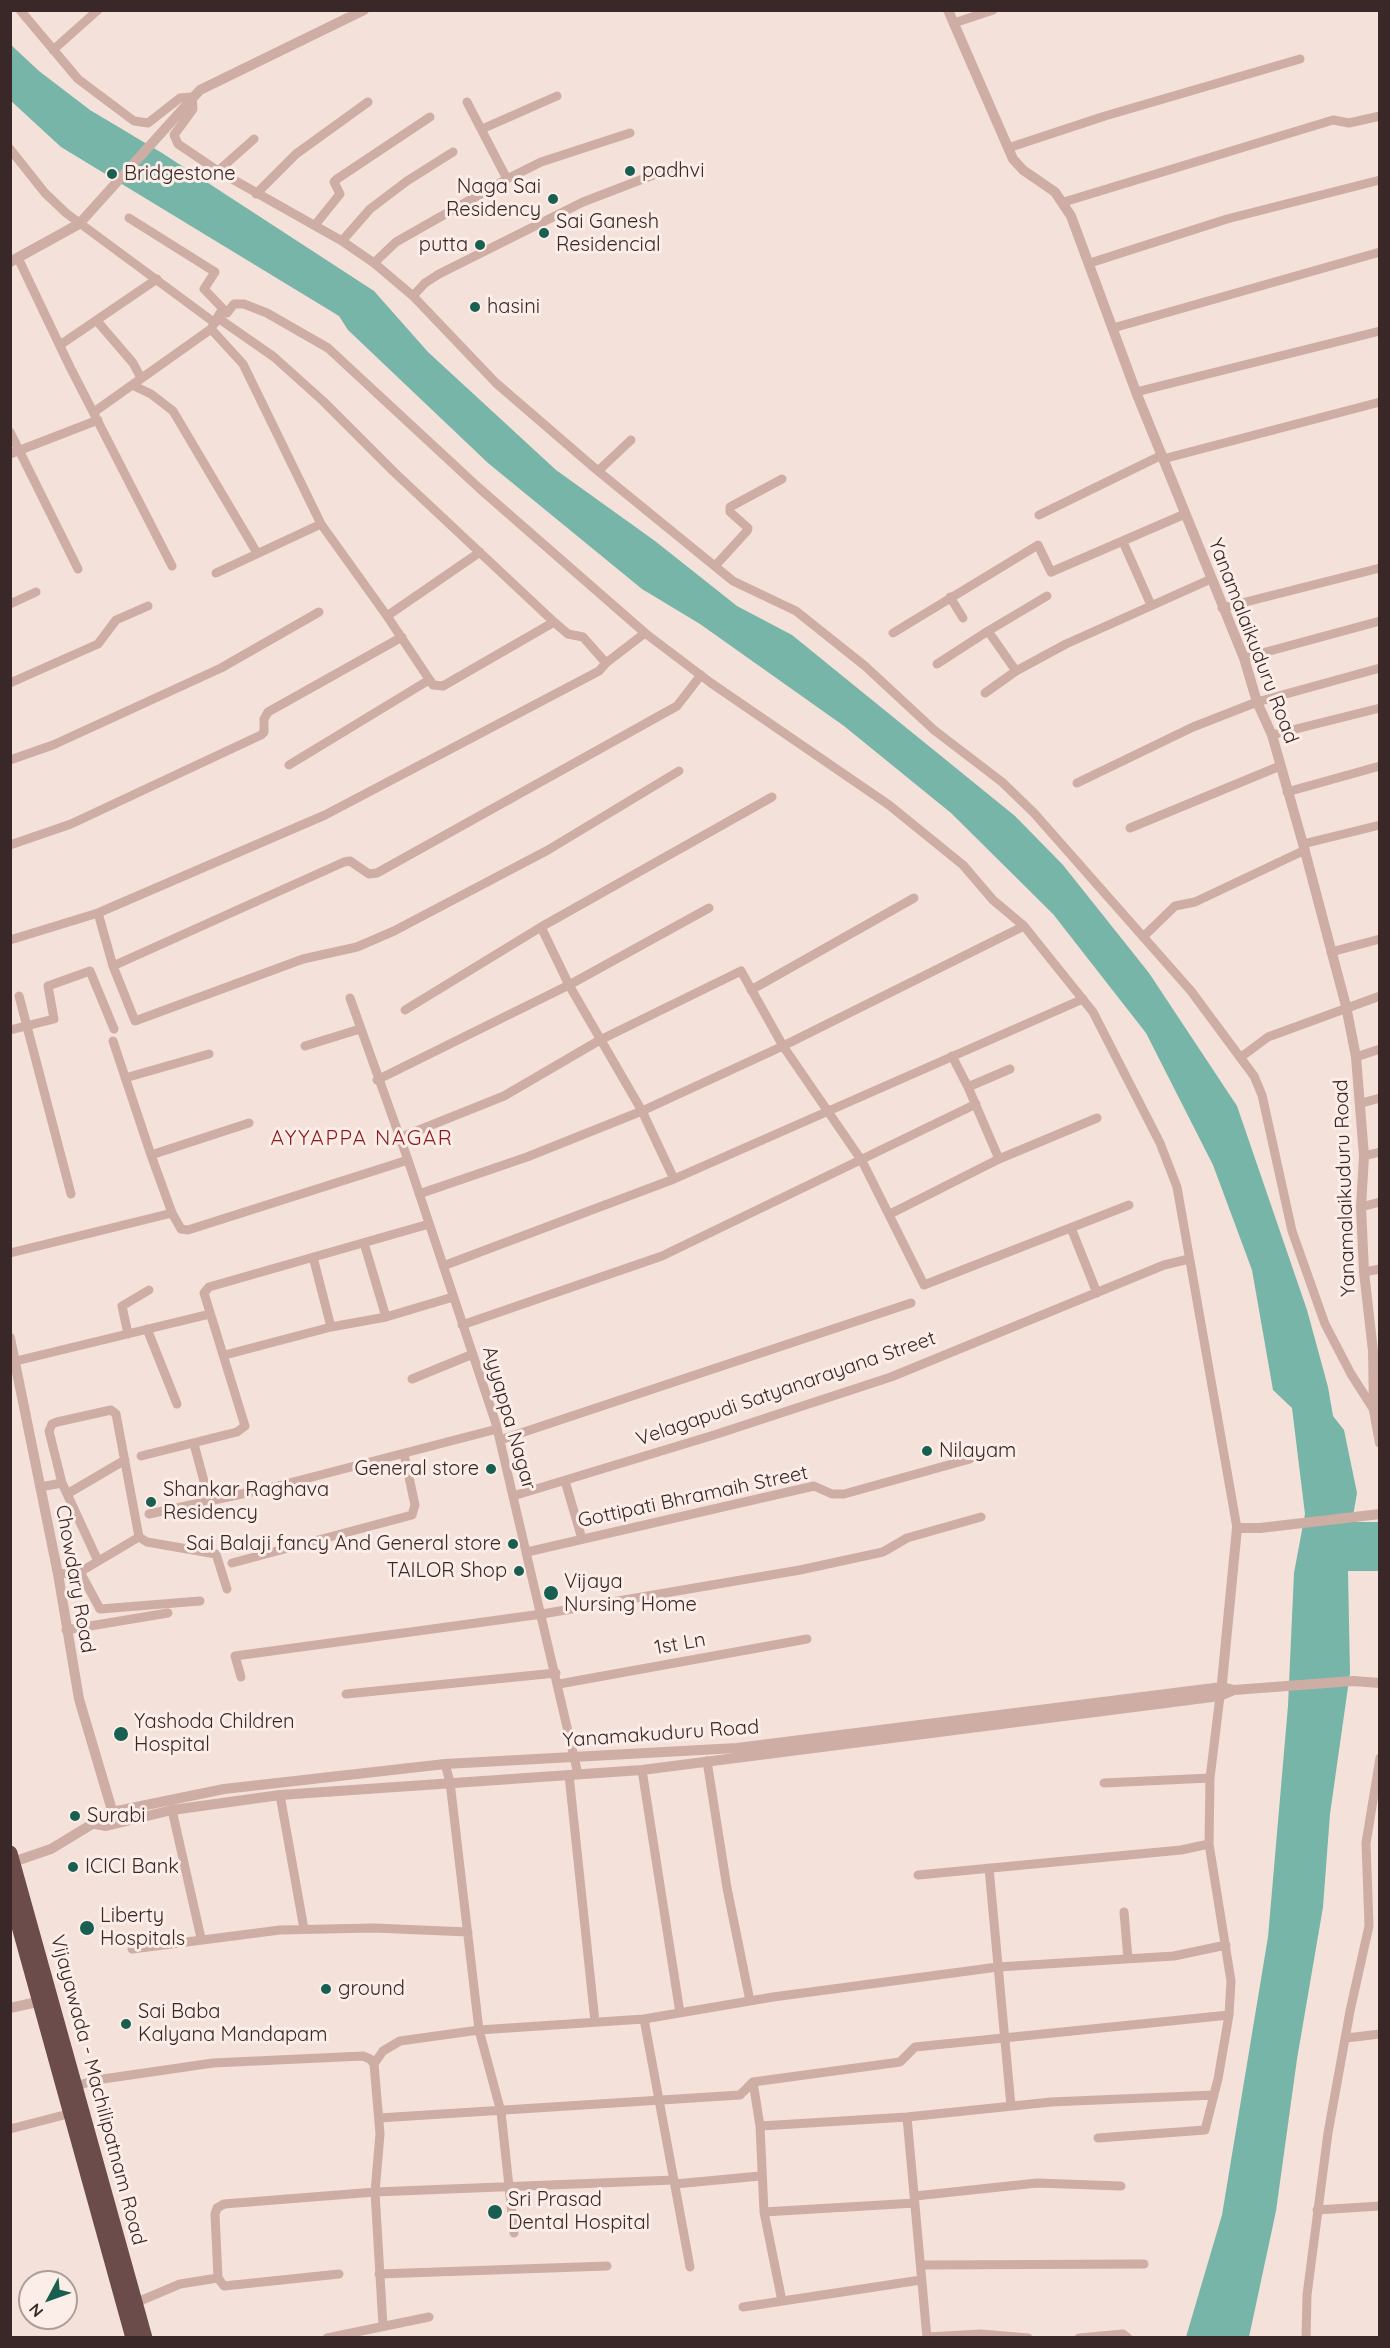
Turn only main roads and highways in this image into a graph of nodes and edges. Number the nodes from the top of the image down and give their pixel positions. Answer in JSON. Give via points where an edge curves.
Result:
{"nodes":[{"id":1,"x":12,"y":1858,"type":"edge"},
{"id":2,"x":10,"y":1894,"type":"edge"},
{"id":3,"x":104,"y":2211,"type":"junction"},
{"id":4,"x":134,"y":2337,"type":"edge"}],
"edges":[{"from":1,"to":3,"type":"highway","name":"Vijayawada - Machilipatnam Road","via":[[76,2086]]},
{"from":2,"to":3,"type":"highway","name":"Vijayawada - Machilipatnam Road"},
{"from":3,"to":4,"type":"highway","name":"Vijayawada - Machilipatnam Road"},
{"from":3,"to":4,"type":"highway","name":"Vijayawada - Machilipatnam Road","via":[[135,2302]]}]}
